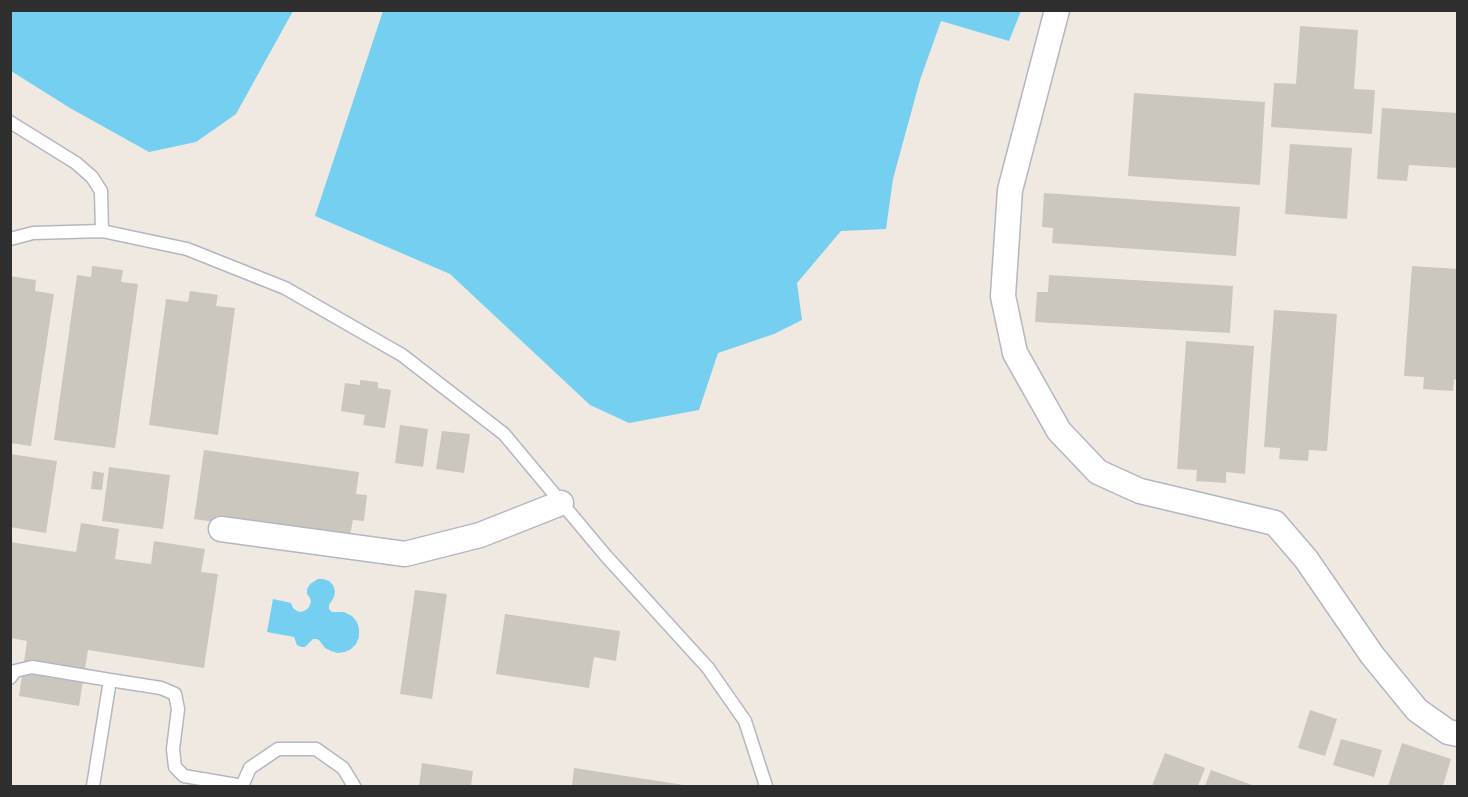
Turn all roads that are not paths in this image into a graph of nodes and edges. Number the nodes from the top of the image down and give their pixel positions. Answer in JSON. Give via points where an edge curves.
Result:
{"nodes":[{"id":1,"x":1058,"y":10,"type":"edge"},
{"id":2,"x":10,"y":122,"type":"edge"},
{"id":3,"x":102,"y":231,"type":"junction"},
{"id":4,"x":10,"y":239,"type":"edge"},
{"id":5,"x":561,"y":503,"type":"junction"},
{"id":6,"x":221,"y":529,"type":"dead end"},
{"id":7,"x":10,"y":678,"type":"edge"},
{"id":8,"x":110,"y":680,"type":"junction"},
{"id":9,"x":1458,"y":734,"type":"edge"},
{"id":10,"x":93,"y":786,"type":"edge"},
{"id":11,"x":243,"y":786,"type":"edge"},
{"id":12,"x":354,"y":786,"type":"edge"},
{"id":13,"x":766,"y":786,"type":"edge"}],
"edges":[{"from":1,"to":9,"type":"street","via":[[1010,190],[1003,296],[1015,353],[1059,430],[1098,472],[1140,491],[1275,523],[1417,710],[1448,732]]},
{"from":2,"to":3,"type":"lane","via":[[92,177],[101,191]]},
{"from":3,"to":4,"type":"lane","via":[[33,233]]},
{"from":3,"to":5,"type":"lane","via":[[187,249],[285,288],[402,355],[504,434]]},
{"from":5,"to":6,"type":"street","via":[[480,536],[405,554]]},
{"from":5,"to":13,"type":"lane","via":[[708,668],[745,721]]},
{"from":7,"to":8,"type":"lane","via":[[15,671],[32,667]]},
{"from":8,"to":10,"type":"lane"},
{"from":8,"to":11,"type":"lane","via":[[175,694],[175,767],[184,776]]},
{"from":11,"to":12,"type":"lane","via":[[250,768],[278,749],[316,748],[343,768]]}]}
